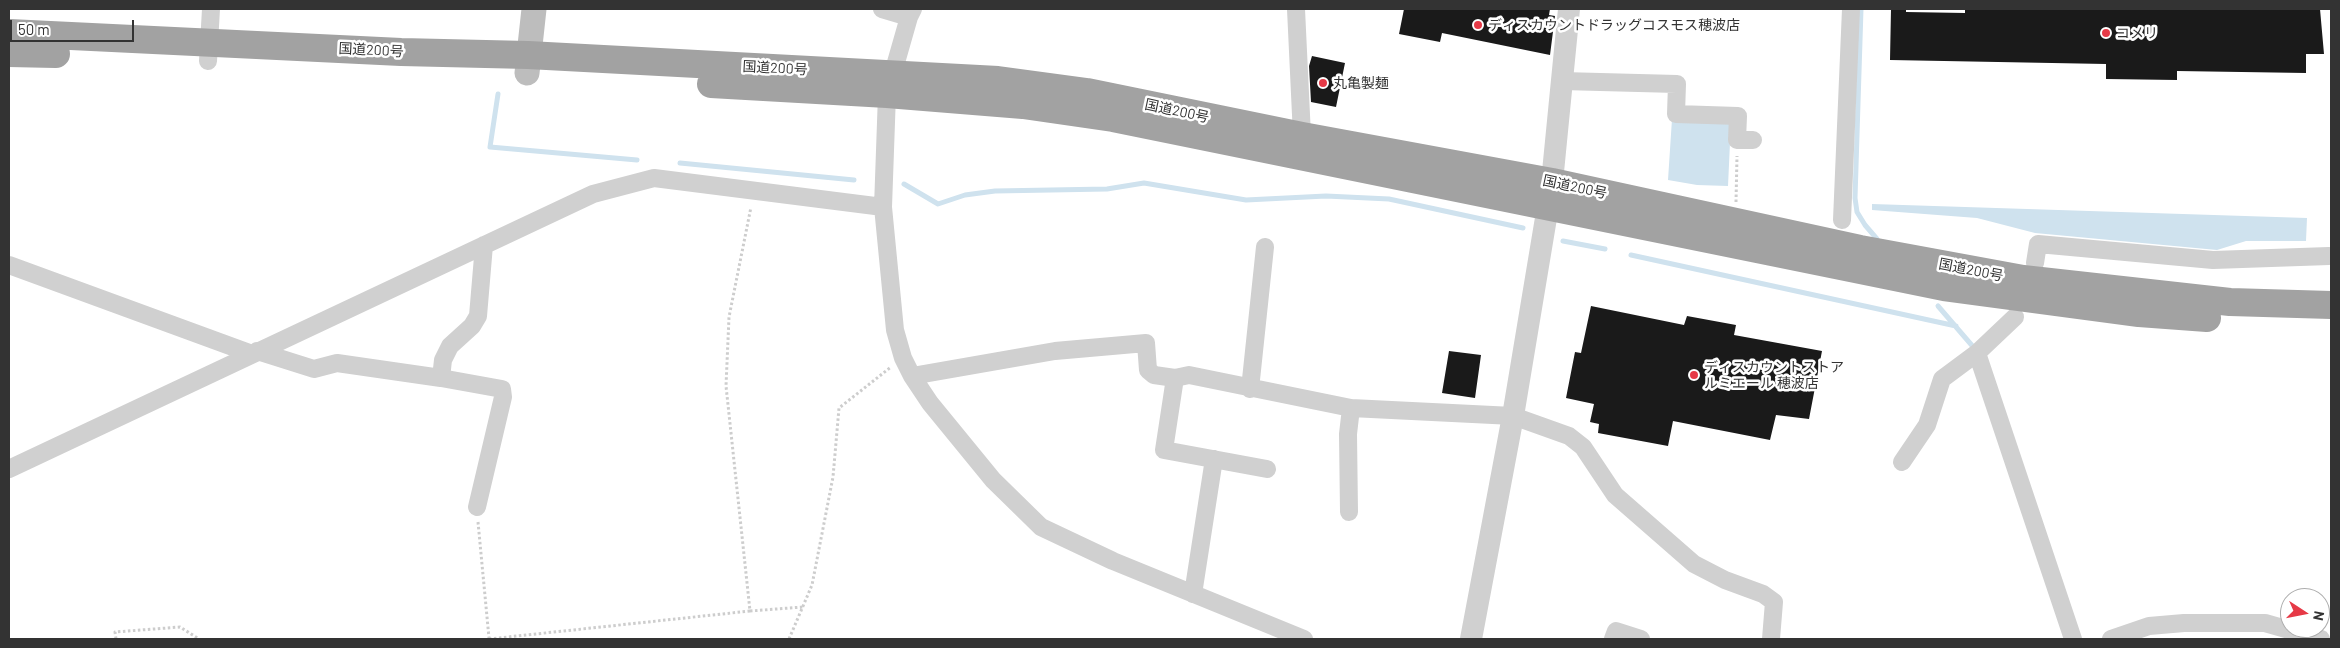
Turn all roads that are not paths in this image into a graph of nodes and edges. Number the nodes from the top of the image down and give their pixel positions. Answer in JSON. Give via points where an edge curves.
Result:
{"nodes":[{"id":1,"x":211,"y":9,"type":"edge"},
{"id":2,"x":534,"y":9,"type":"edge"},
{"id":3,"x":882,"y":9,"type":"edge"},
{"id":4,"x":1296,"y":9,"type":"edge"},
{"id":5,"x":1568,"y":9,"type":"edge"},
{"id":6,"x":1851,"y":9,"type":"edge"},
{"id":7,"x":911,"y":13,"type":"edge"},
{"id":8,"x":9,"y":33,"type":"edge"},
{"id":9,"x":9,"y":52,"type":"edge"},
{"id":10,"x":208,"y":52,"type":"junction"},
{"id":11,"x":528,"y":64,"type":"junction"},
{"id":12,"x":1562,"y":81,"type":"junction"},
{"id":13,"x":889,"y":84,"type":"junction"},
{"id":14,"x":1745,"y":140,"type":"road end"},
{"id":15,"x":1300,"y":146,"type":"junction"},
{"id":16,"x":1550,"y":194,"type":"junction"},
{"id":17,"x":883,"y":207,"type":"junction"},
{"id":18,"x":1842,"y":220,"type":"dead end"},
{"id":19,"x":484,"y":245,"type":"junction"},
{"id":20,"x":1264,"y":247,"type":"dead end"},
{"id":21,"x":2330,"y":256,"type":"dead end"},
{"id":22,"x":2035,"y":263,"type":"dead end"},
{"id":23,"x":9,"y":265,"type":"edge"},
{"id":24,"x":2331,"y":305,"type":"edge"},
{"id":25,"x":2015,"y":318,"type":"dead end"},
{"id":26,"x":2331,"y":324,"type":"edge"},
{"id":27,"x":255,"y":353,"type":"junction"},
{"id":28,"x":1977,"y":353,"type":"junction"},
{"id":29,"x":912,"y":376,"type":"junction"},
{"id":30,"x":441,"y":378,"type":"junction"},
{"id":31,"x":1175,"y":378,"type":"junction"},
{"id":32,"x":1250,"y":389,"type":"junction"},
{"id":33,"x":1352,"y":408,"type":"junction"},
{"id":34,"x":1513,"y":416,"type":"junction"},
{"id":35,"x":1214,"y":459,"type":"junction"},
{"id":36,"x":1902,"y":462,"type":"dead end"},
{"id":37,"x":9,"y":469,"type":"edge"},
{"id":38,"x":1267,"y":470,"type":"dead end"},
{"id":39,"x":477,"y":507,"type":"road end"},
{"id":40,"x":1349,"y":512,"type":"dead end"},
{"id":41,"x":1193,"y":594,"type":"junction"},
{"id":42,"x":2280,"y":629,"type":"edge"},
{"id":43,"x":1304,"y":639,"type":"edge"},
{"id":44,"x":1471,"y":639,"type":"edge"},
{"id":45,"x":1613,"y":639,"type":"edge"},
{"id":46,"x":1641,"y":639,"type":"edge"},
{"id":47,"x":1771,"y":639,"type":"edge"},
{"id":48,"x":2073,"y":639,"type":"edge"},
{"id":49,"x":2111,"y":639,"type":"edge"}],
"edges":[{"from":1,"to":10,"type":"street"},
{"from":2,"to":11,"type":"main road"},
{"from":3,"to":7,"type":"street"},
{"from":4,"to":15,"type":"street"},
{"from":5,"to":12,"type":"street"},
{"from":6,"to":18,"type":"street"},
{"from":7,"to":13,"type":"street"},
{"from":8,"to":10,"type":"highway","name":"国道200号"},
{"from":9,"to":10,"type":"highway","name":"国道200号"},
{"from":10,"to":11,"type":"highway","name":"国道200号"},
{"from":11,"to":13,"type":"highway","name":"国道200号"},
{"from":12,"to":14,"type":"street","via":[[1677,84],[1676,114],[1738,116]]},
{"from":12,"to":16,"type":"street"},
{"from":13,"to":15,"type":"highway","name":"国道200号"},
{"from":13,"to":17,"type":"street"},
{"from":15,"to":16,"type":"highway","name":"国道200号"},
{"from":16,"to":24,"type":"highway","name":"国道200号","via":[[2023,279],[2230,302]]},
{"from":16,"to":26,"type":"highway","name":"国道200号","via":[[1826,264],[1944,287],[2139,313]]},
{"from":16,"to":34,"type":"street"},
{"from":17,"to":19,"type":"street","via":[[654,178],[593,194]]},
{"from":17,"to":29,"type":"street","via":[[896,330],[903,358]]},
{"from":19,"to":27,"type":"street"},
{"from":19,"to":30,"type":"street","via":[[478,316],[450,346],[443,360]]},
{"from":20,"to":32,"type":"street"},
{"from":21,"to":22,"type":"street","via":[[2212,260],[2038,244]]},
{"from":23,"to":27,"type":"street"},
{"from":25,"to":28,"type":"street"},
{"from":27,"to":30,"type":"street","via":[[314,369],[337,363]]},
{"from":27,"to":37,"type":"street"},
{"from":28,"to":36,"type":"street","via":[[1942,379],[1926,425]]},
{"from":28,"to":48,"type":"street"},
{"from":29,"to":31,"type":"street","via":[[1055,351],[1146,343],[1148,370],[1154,375]]},
{"from":29,"to":41,"type":"street","via":[[993,480],[1041,527]]},
{"from":30,"to":39,"type":"street","via":[[502,389]]},
{"from":31,"to":32,"type":"street","via":[[1189,375]]},
{"from":31,"to":35,"type":"street","via":[[1164,450]]},
{"from":32,"to":33,"type":"street"},
{"from":33,"to":34,"type":"street"},
{"from":33,"to":40,"type":"street","via":[[1348,434]]},
{"from":34,"to":44,"type":"street"},
{"from":34,"to":47,"type":"street","via":[[1569,436],[1582,447],[1614,495],[1694,564],[1764,594],[1774,602]]},
{"from":35,"to":38,"type":"street"},
{"from":35,"to":41,"type":"street"},
{"from":41,"to":43,"type":"street"},
{"from":42,"to":49,"type":"street","via":[[2265,623],[2184,623],[2149,626]]},
{"from":45,"to":46,"type":"street","via":[[1616,631]]}]}
